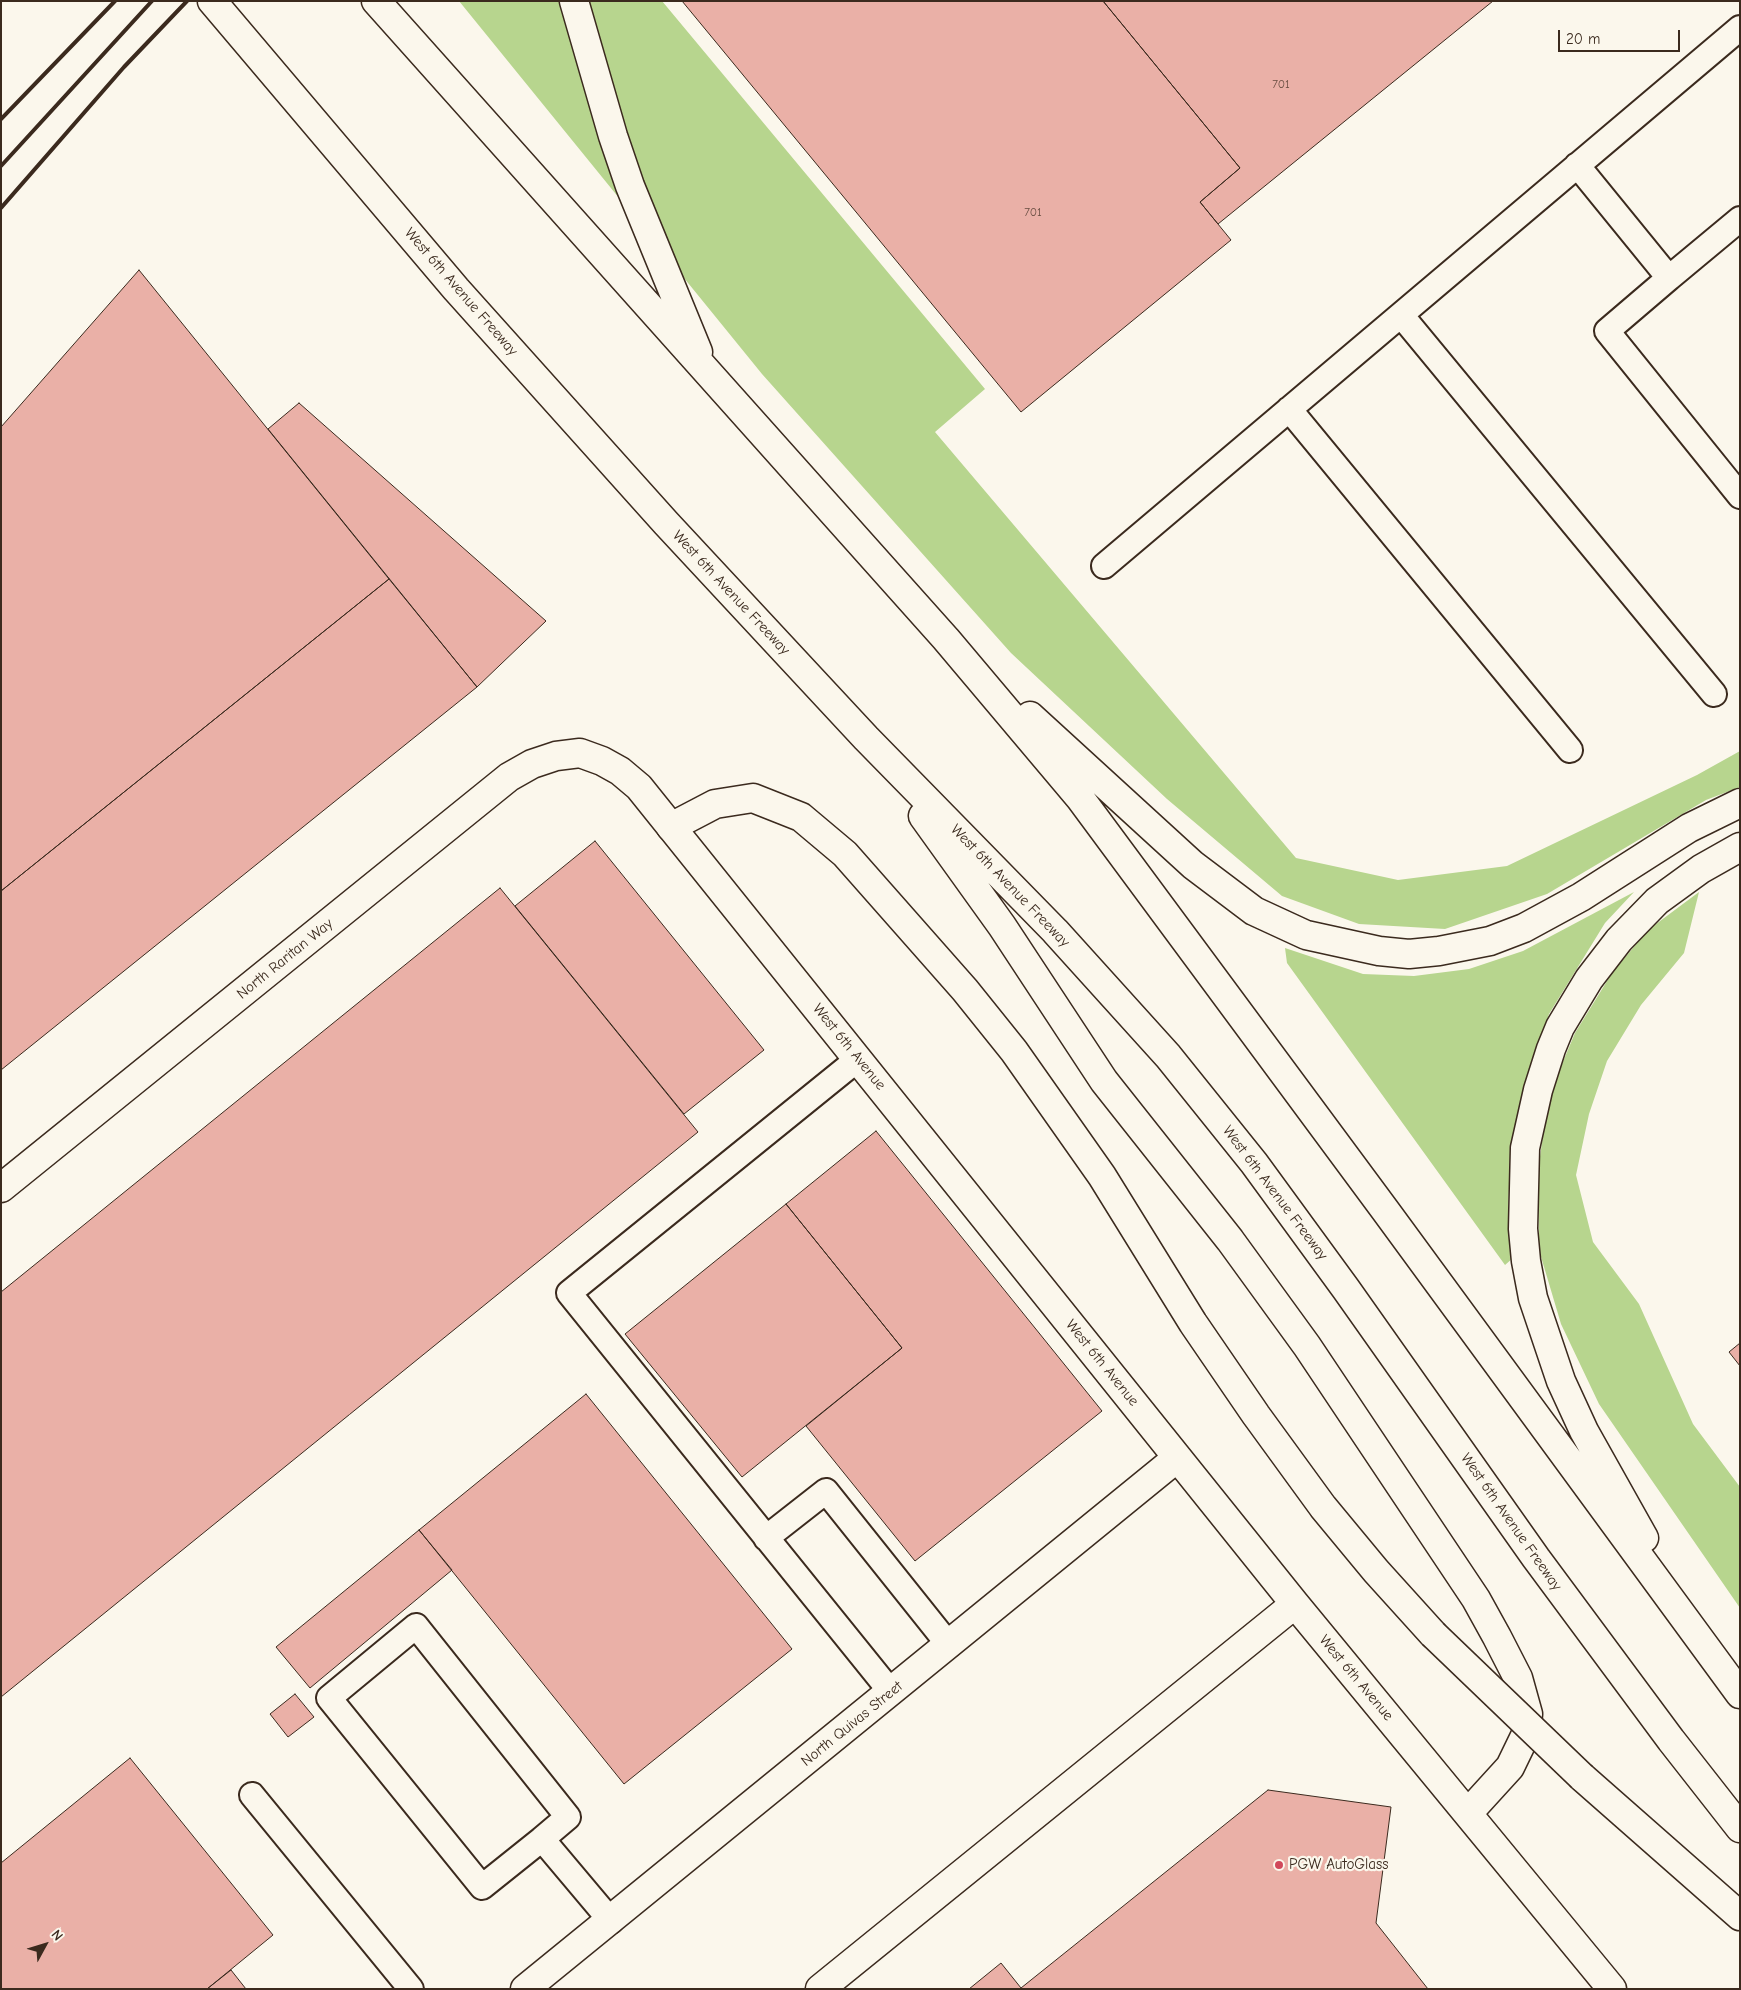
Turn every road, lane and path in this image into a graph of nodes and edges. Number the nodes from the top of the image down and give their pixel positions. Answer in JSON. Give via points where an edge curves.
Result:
{"nodes":[{"id":1,"x":212,"y":1,"type":"edge"},
{"id":2,"x":376,"y":1,"type":"edge"},
{"id":3,"x":574,"y":1,"type":"edge"},
{"id":4,"x":1740,"y":28,"type":"edge"},
{"id":5,"x":1577,"y":165,"type":"junction"},
{"id":6,"x":1740,"y":219,"type":"edge"},
{"id":7,"x":1668,"y":278,"type":"junction"},
{"id":8,"x":1400,"y":315,"type":"junction"},
{"id":9,"x":705,"y":370,"type":"junction"},
{"id":10,"x":1289,"y":409,"type":"junction"},
{"id":11,"x":1740,"y":496,"type":"edge"},
{"id":12,"x":1104,"y":566,"type":"dead end"},
{"id":13,"x":946,"y":639,"type":"junction"},
{"id":14,"x":1714,"y":694,"type":"dead end"},
{"id":15,"x":866,"y":738,"type":"junction"},
{"id":16,"x":1570,"y":750,"type":"dead end"},
{"id":17,"x":580,"y":753,"type":"joint"},
{"id":18,"x":1740,"y":803,"type":"edge"},
{"id":19,"x":671,"y":827,"type":"junction"},
{"id":20,"x":1740,"y":847,"type":"edge"},
{"id":21,"x":858,"y":1059,"type":"junction"},
{"id":22,"x":1,"y":1188,"type":"edge"},
{"id":23,"x":1177,"y":1458,"type":"junction"},
{"id":24,"x":766,"y":1538,"type":"junction"},
{"id":25,"x":1295,"y":1604,"type":"junction"},
{"id":26,"x":949,"y":1644,"type":"junction"},
{"id":27,"x":1723,"y":1672,"type":"junction"},
{"id":28,"x":891,"y":1692,"type":"junction"},
{"id":29,"x":1740,"y":1694,"type":"edge"},
{"id":30,"x":252,"y":1795,"type":"dead end"},
{"id":31,"x":1468,"y":1812,"type":"junction"},
{"id":32,"x":1740,"y":1828,"type":"edge"},
{"id":33,"x":542,"y":1839,"type":"junction"},
{"id":34,"x":1740,"y":1916,"type":"edge"},
{"id":35,"x":611,"y":1921,"type":"junction"},
{"id":36,"x":411,"y":1989,"type":"edge"},
{"id":37,"x":525,"y":1989,"type":"edge"},
{"id":38,"x":820,"y":1989,"type":"edge"},
{"id":39,"x":1612,"y":1989,"type":"edge"}],
"edges":[{"from":1,"to":15,"type":"main road","name":"West 6th Avenue Freeway","via":[[463,296],[660,516]]},
{"from":2,"to":9,"type":"main road"},
{"from":3,"to":9,"type":"main road","via":[[630,186]]},
{"from":4,"to":5,"type":"lane"},
{"from":5,"to":7,"type":"lane"},
{"from":5,"to":8,"type":"lane"},
{"from":6,"to":7,"type":"lane"},
{"from":7,"to":11,"type":"lane","via":[[1607,331]]},
{"from":8,"to":10,"type":"lane"},
{"from":8,"to":14,"type":"lane"},
{"from":9,"to":13,"type":"main road"},
{"from":10,"to":12,"type":"lane"},
{"from":10,"to":16,"type":"lane"},
{"from":13,"to":18,"type":"main road","via":[[1167,842],[1225,890],[1254,911],[1297,931],[1342,945],[1409,954],[1490,941],[1543,919],[1689,828]]},
{"from":13,"to":27,"type":"main road","via":[[1080,798]]},
{"from":15,"to":31,"type":"main road","via":[[1002,926],[1104,1081],[1230,1240],[1307,1346],[1476,1599],[1518,1678],[1528,1714],[1526,1734],[1510,1767]]},
{"from":15,"to":32,"type":"main road","name":"West 6th Avenue Freeway","via":[[1055,931],[1211,1108],[1346,1289],[1575,1611]]},
{"from":17,"to":19,"type":"main road","name":"West 6th Avenue","via":[[620,771],[639,787]]},
{"from":17,"to":22,"type":"main road","name":"North Raritan Way","via":[[532,764],[509,777]]},
{"from":19,"to":21,"type":"main road","name":"West 6th Avenue"},
{"from":19,"to":34,"type":"main road","bridge":true,"via":[[715,804],[753,798],[801,816],[845,854],[965,990],[1014,1051],[1102,1176],[1193,1323],[1256,1415],[1323,1507],[1376,1571],[1433,1634],[1582,1777]]},
{"from":20,"to":27,"type":"main road","via":[[1701,869],[1658,901],[1619,940],[1580,993],[1560,1027],[1538,1090],[1525,1148],[1522,1188],[1526,1261],[1533,1298],[1561,1381],[1621,1499]]},
{"from":21,"to":23,"type":"main road","name":"West 6th Avenue"},
{"from":21,"to":24,"type":"lane","via":[[569,1293]]},
{"from":23,"to":25,"type":"main road","name":"West 6th Avenue"},
{"from":23,"to":26,"type":"main road","name":"North Quivas Street"},
{"from":24,"to":26,"type":"lane","via":[[826,1491]]},
{"from":24,"to":28,"type":"lane"},
{"from":25,"to":31,"type":"main road","name":"West 6th Avenue"},
{"from":25,"to":38,"type":"main road"},
{"from":26,"to":28,"type":"main road","name":"North Quivas Street"},
{"from":27,"to":29,"type":"main road"},
{"from":28,"to":35,"type":"main road","name":"North Quivas Street"},
{"from":30,"to":36,"type":"lane"},
{"from":31,"to":39,"type":"main road","name":"West 6th Avenue"},
{"from":33,"to":33,"type":"lane","via":[[568,1817],[416,1626],[329,1698],[482,1887]]},
{"from":33,"to":35,"type":"lane"},
{"from":35,"to":37,"type":"main road","name":"North Quivas Street"}]}
